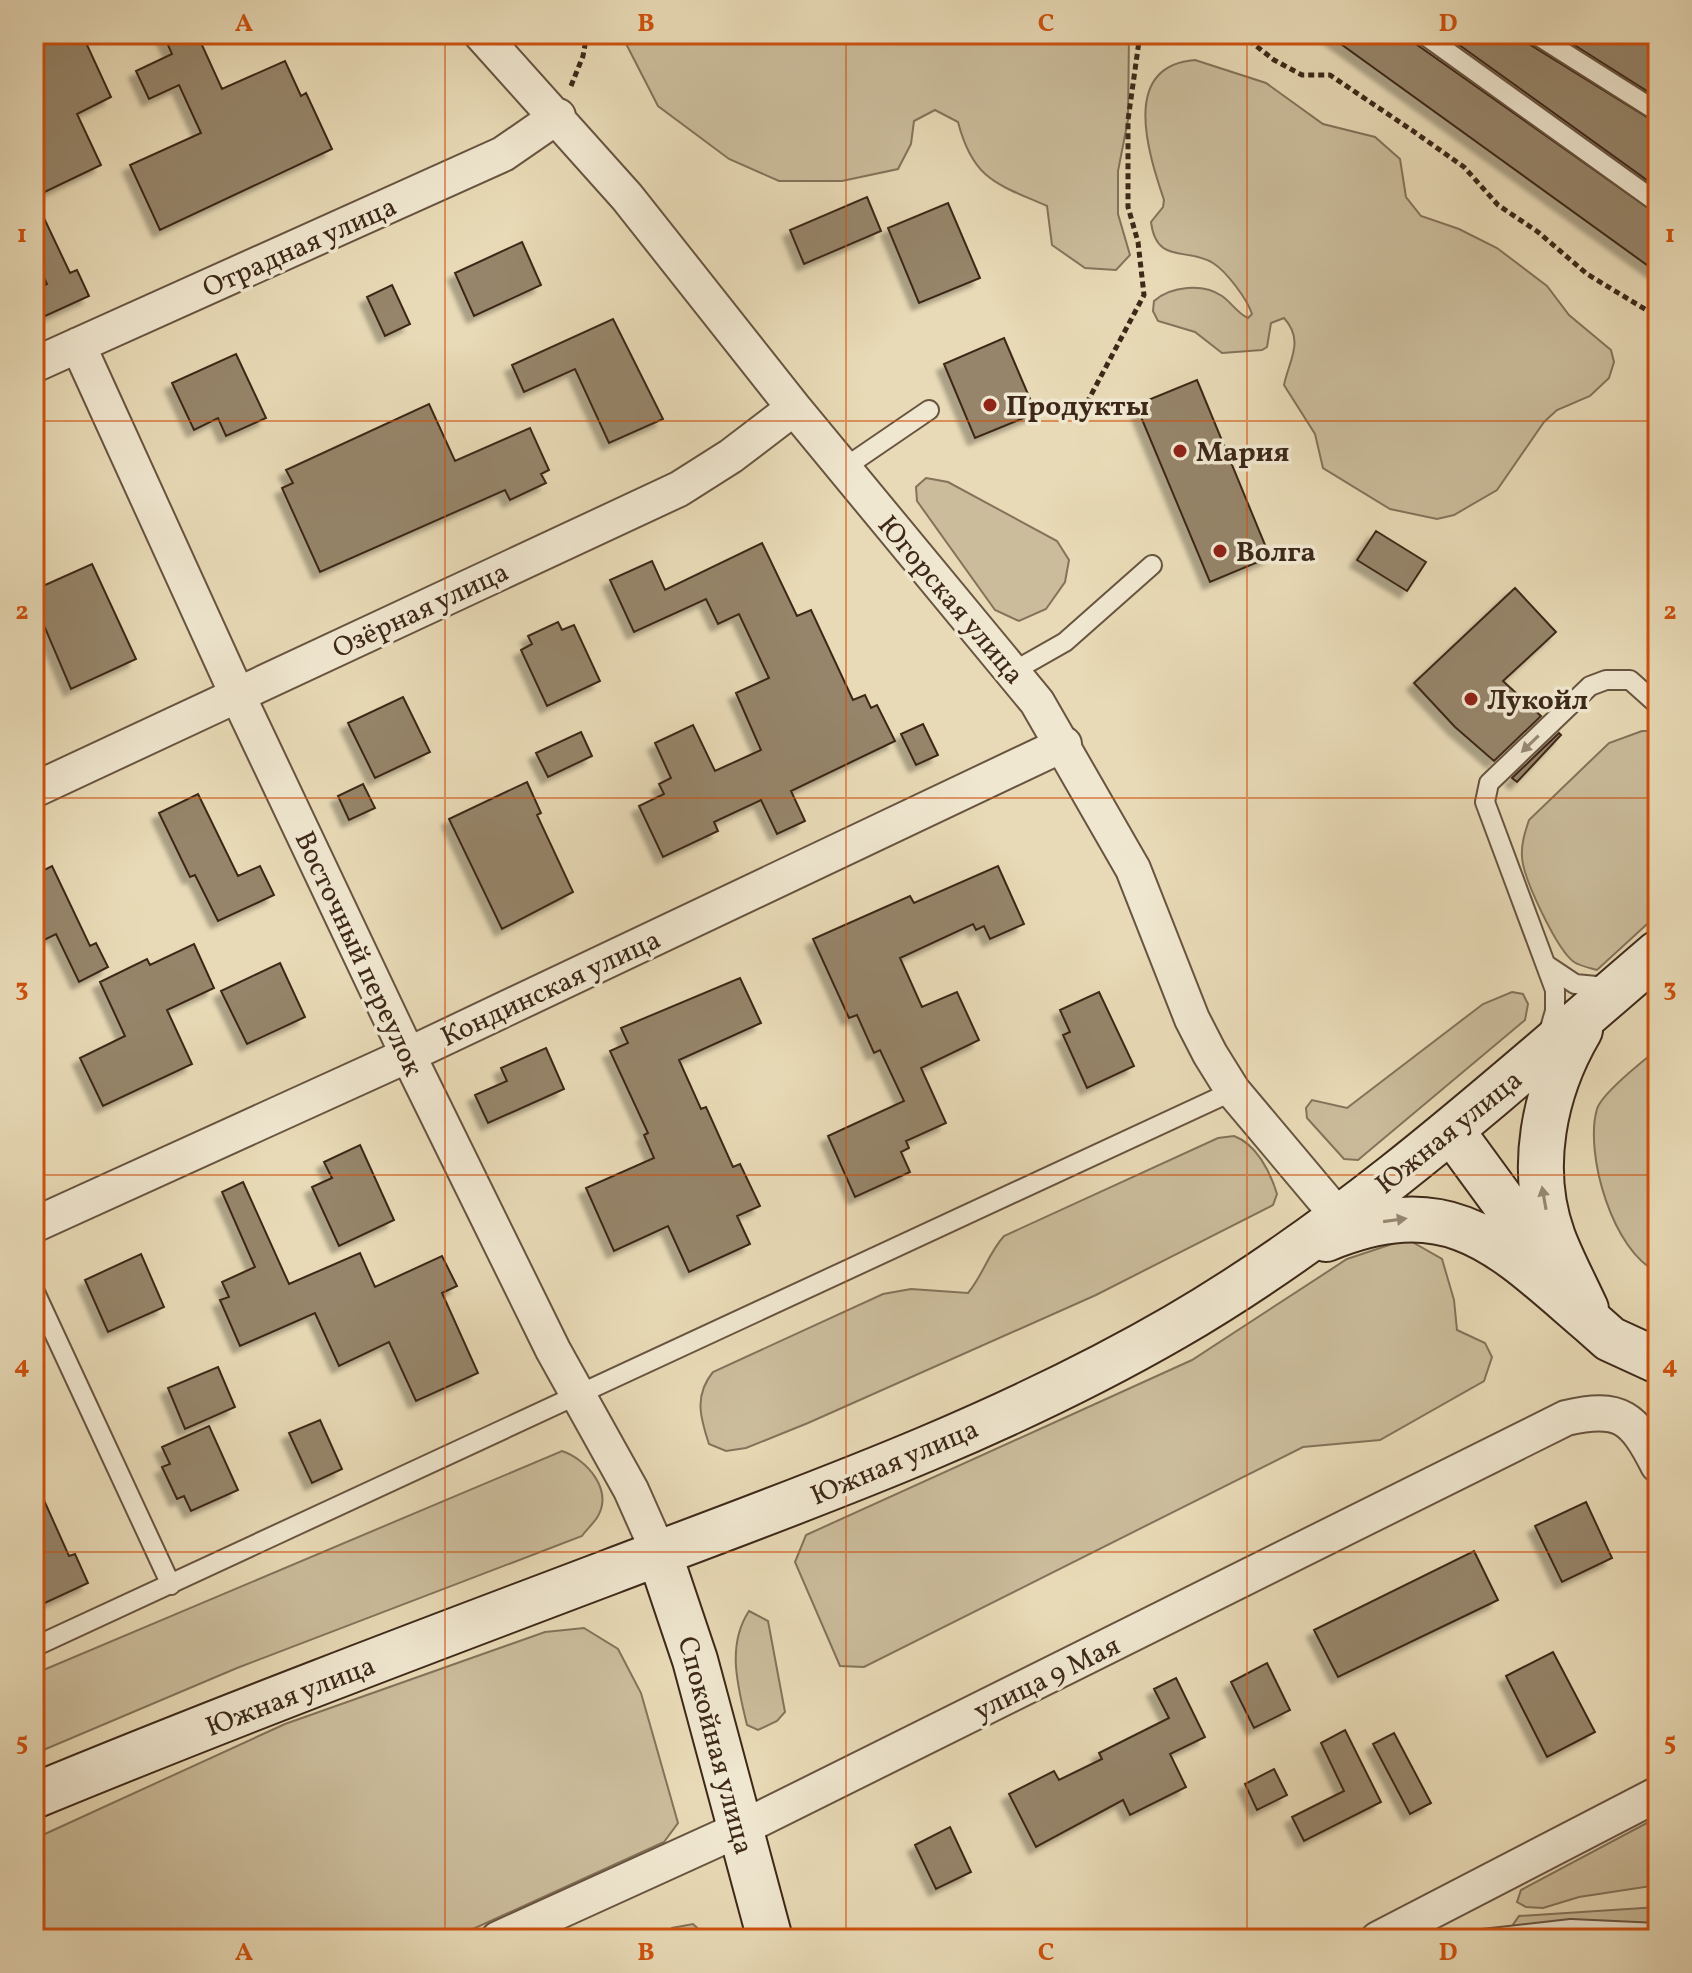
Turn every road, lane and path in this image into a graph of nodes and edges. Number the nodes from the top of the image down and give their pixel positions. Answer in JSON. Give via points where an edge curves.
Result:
{"nodes":[{"id":1,"x":481,"y":34,"type":"edge"},
{"id":2,"x":587,"y":34,"type":"edge"},
{"id":3,"x":1140,"y":34,"type":"edge"},
{"id":4,"x":1241,"y":34,"type":"edge"},
{"id":5,"x":1423,"y":34,"type":"edge"},
{"id":6,"x":1535,"y":34,"type":"edge"},
{"id":7,"x":1658,"y":112,"type":"edge"},
{"id":8,"x":558,"y":116,"type":"junction"},
{"id":9,"x":1658,"y":203,"type":"edge"},
{"id":10,"x":1658,"y":317,"type":"edge"},
{"id":11,"x":78,"y":345,"type":"junction"},
{"id":12,"x":34,"y":365,"type":"edge"},
{"id":13,"x":794,"y":408,"type":"junction"},
{"id":14,"x":929,"y":410,"type":"dead end"},
{"id":15,"x":1082,"y":412,"type":"dead end"},
{"id":16,"x":844,"y":468,"type":"junction"},
{"id":17,"x":1152,"y":565,"type":"dead end"},
{"id":18,"x":1014,"y":671,"type":"junction"},
{"id":19,"x":237,"y":694,"type":"junction"},
{"id":20,"x":1658,"y":705,"type":"edge"},
{"id":21,"x":1064,"y":744,"type":"junction"},
{"id":22,"x":34,"y":790,"type":"edge"},
{"id":23,"x":1658,"y":953,"type":"edge"},
{"id":24,"x":1548,"y":966,"type":"junction"},
{"id":25,"x":1609,"y":995,"type":"junction"},
{"id":26,"x":408,"y":1055,"type":"junction"},
{"id":27,"x":1533,"y":1061,"type":"junction"},
{"id":28,"x":1233,"y":1091,"type":"junction"},
{"id":29,"x":1451,"y":1130,"type":"junction"},
{"id":30,"x":1339,"y":1217,"type":"junction"},
{"id":31,"x":34,"y":1225,"type":"edge"},
{"id":32,"x":1294,"y":1252,"type":"junction"},
{"id":33,"x":34,"y":1290,"type":"edge"},
{"id":34,"x":1592,"y":1323,"type":"junction"},
{"id":35,"x":1658,"y":1361,"type":"edge"},
{"id":36,"x":579,"y":1396,"type":"junction"},
{"id":37,"x":1658,"y":1465,"type":"edge"},
{"id":38,"x":659,"y":1553,"type":"junction"},
{"id":39,"x":171,"y":1585,"type":"junction"},
{"id":40,"x":34,"y":1647,"type":"edge"},
{"id":41,"x":1658,"y":1794,"type":"edge"},
{"id":42,"x":34,"y":1796,"type":"edge"},
{"id":43,"x":740,"y":1829,"type":"junction"},
{"id":44,"x":1424,"y":1930,"type":"edge"},
{"id":45,"x":1658,"y":1933,"type":"edge"},
{"id":46,"x":498,"y":1939,"type":"edge"},
{"id":47,"x":770,"y":1939,"type":"edge"},
{"id":48,"x":1378,"y":1939,"type":"edge"},
{"id":49,"x":1483,"y":1939,"type":"edge"}],
"edges":[{"from":1,"to":8,"type":"street","name":"Югорская улица"},
{"from":2,"to":8,"type":"path"},
{"from":3,"to":15,"type":"path","via":[[1128,120],[1128,207],[1144,295]]},
{"from":4,"to":10,"type":"path","via":[[1302,75],[1330,75],[1413,131],[1464,167],[1498,205],[1587,274]]},
{"from":5,"to":9,"type":"lane"},
{"from":6,"to":7,"type":"lane"},
{"from":8,"to":11,"type":"street","name":"Отрадная улица","via":[[503,154]]},
{"from":8,"to":13,"type":"street","name":"Югорская улица"},
{"from":11,"to":12,"type":"street","name":"Отрадная улица"},
{"from":11,"to":19,"type":"street","name":"Восточный переулок"},
{"from":13,"to":16,"type":"street","name":"Югорская улица"},
{"from":13,"to":19,"type":"street","name":"Озёрная улица","via":[[679,489]]},
{"from":14,"to":16,"type":"lane"},
{"from":16,"to":18,"type":"street","name":"Югорская улица"},
{"from":17,"to":18,"type":"lane","via":[[1065,642]]},
{"from":18,"to":21,"type":"street","name":"Югорская улица"},
{"from":19,"to":22,"type":"street","name":"Озёрная улица"},
{"from":19,"to":26,"type":"street","name":"Восточный переулок"},
{"from":20,"to":24,"type":"lane","one_way":true,"via":[[1630,680],[1590,686],[1489,783],[1485,802]]},
{"from":21,"to":26,"type":"street","name":"Кондинская улица"},
{"from":21,"to":28,"type":"street","name":"Югорская улица","via":[[1133,869],[1192,1019]]},
{"from":23,"to":25,"type":"main road","name":"Южная улица"},
{"from":24,"to":25,"type":"lane","via":[[1564,979]]},
{"from":24,"to":27,"type":"lane","via":[[1555,1011],[1552,1028]]},
{"from":25,"to":27,"type":"main road","name":"Южная улица"},
{"from":34,"to":25,"type":"main road","one_way":true,"via":[[1552,1236],[1540,1166],[1556,1080]]},
{"from":26,"to":31,"type":"street","name":"Кондинская улица"},
{"from":26,"to":36,"type":"street","name":"Восточный переулок"},
{"from":27,"to":29,"type":"main road","name":"Южная улица"},
{"from":28,"to":30,"type":"street","name":"Югорская улица"},
{"from":28,"to":36,"type":"lane"},
{"from":29,"to":30,"type":"main road","name":"Южная улица"},
{"from":29,"to":34,"type":"main road"},
{"from":30,"to":32,"type":"main road","name":"Южная улица"},
{"from":32,"to":34,"type":"main road","one_way":true,"via":[[1393,1219],[1425,1218],[1503,1247]]},
{"from":32,"to":38,"type":"main road","name":"Южная улица","via":[[1172,1329],[1050,1393],[942,1443]]},
{"from":33,"to":39,"type":"lane"},
{"from":34,"to":35,"type":"main road","via":[[1610,1339]]},
{"from":36,"to":38,"type":"street","name":"Восточный переулок"},
{"from":36,"to":39,"type":"lane"},
{"from":37,"to":43,"type":"street","name":"улица 9 Мая","via":[[1630,1420],[1592,1412],[1552,1425]]},
{"from":38,"to":42,"type":"main road","name":"Южная улица"},
{"from":38,"to":43,"type":"main road","name":"Спокойная улица","via":[[695,1660]]},
{"from":39,"to":40,"type":"lane"},
{"from":41,"to":44,"type":"street"},
{"from":43,"to":46,"type":"street","name":"улица 9 Мая"},
{"from":43,"to":47,"type":"main road","name":"Спокойная улица"},
{"from":44,"to":48,"type":"street"},
{"from":45,"to":49,"type":"lane","via":[[1571,1929]]}]}
